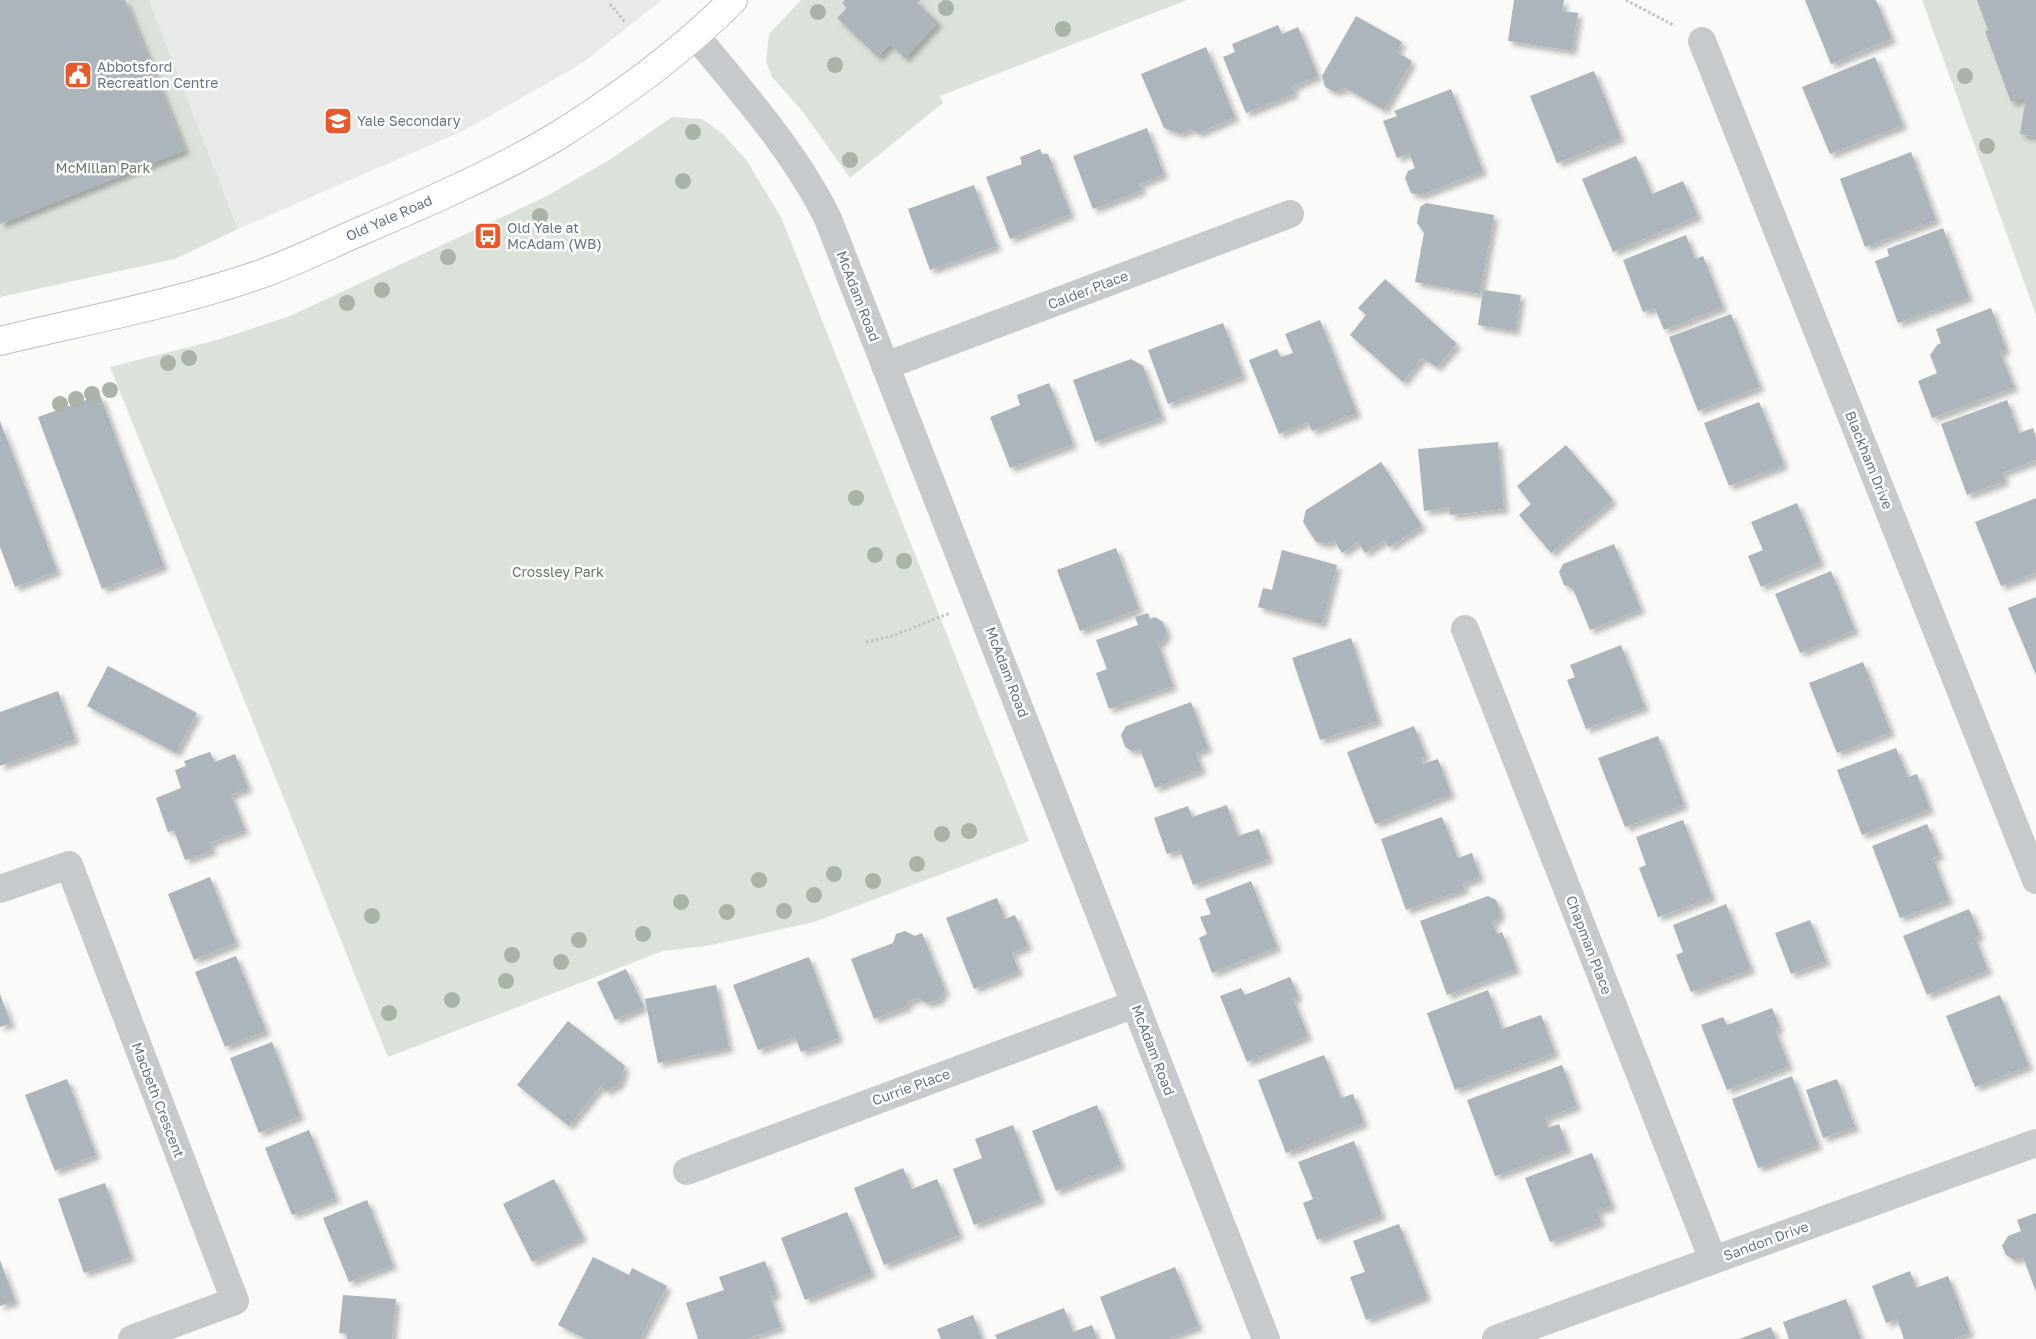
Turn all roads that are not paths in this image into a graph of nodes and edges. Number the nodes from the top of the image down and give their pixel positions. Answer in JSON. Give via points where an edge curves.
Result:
{"nodes":[{"id":1,"x":733,"y":0,"type":"edge"},
{"id":2,"x":695,"y":35,"type":"junction"},
{"id":3,"x":1702,"y":40,"type":"road end"},
{"id":4,"x":1290,"y":214,"type":"dead end"},
{"id":5,"x":0,"y":341,"type":"edge"},
{"id":6,"x":886,"y":366,"type":"junction"},
{"id":7,"x":1465,"y":629,"type":"dead end"},
{"id":8,"x":2036,"y":880,"type":"edge"},
{"id":9,"x":0,"y":889,"type":"edge"},
{"id":10,"x":1135,"y":1004,"type":"junction"},
{"id":11,"x":2036,"y":1143,"type":"edge"},
{"id":12,"x":687,"y":1171,"type":"dead end"},
{"id":13,"x":1712,"y":1260,"type":"junction"},
{"id":14,"x":132,"y":1339,"type":"edge"},
{"id":15,"x":1266,"y":1339,"type":"edge"},
{"id":16,"x":1496,"y":1339,"type":"edge"}],
"edges":[{"from":1,"to":2,"type":"main road","name":"Old Yale Road"},
{"from":2,"to":5,"type":"main road","name":"Old Yale Road","via":[[660,64],[553,138],[412,209],[256,276],[185,297]]},
{"from":2,"to":6,"type":"street","name":"McAdam Road","via":[[744,94],[817,195]]},
{"from":3,"to":8,"type":"street","name":"Blackham Drive"},
{"from":4,"to":6,"type":"street","name":"Calder Place"},
{"from":6,"to":10,"type":"street","name":"McAdam Road"},
{"from":7,"to":13,"type":"street","name":"Chapman Place"},
{"from":9,"to":14,"type":"street","name":"Macbeth Crescent","via":[[69,865],[234,1302]]},
{"from":10,"to":12,"type":"street","name":"Currie Place"},
{"from":10,"to":15,"type":"street","name":"McAdam Road"},
{"from":11,"to":13,"type":"street","name":"Sandon Drive"},
{"from":13,"to":16,"type":"street","name":"Sandon Drive"}]}
